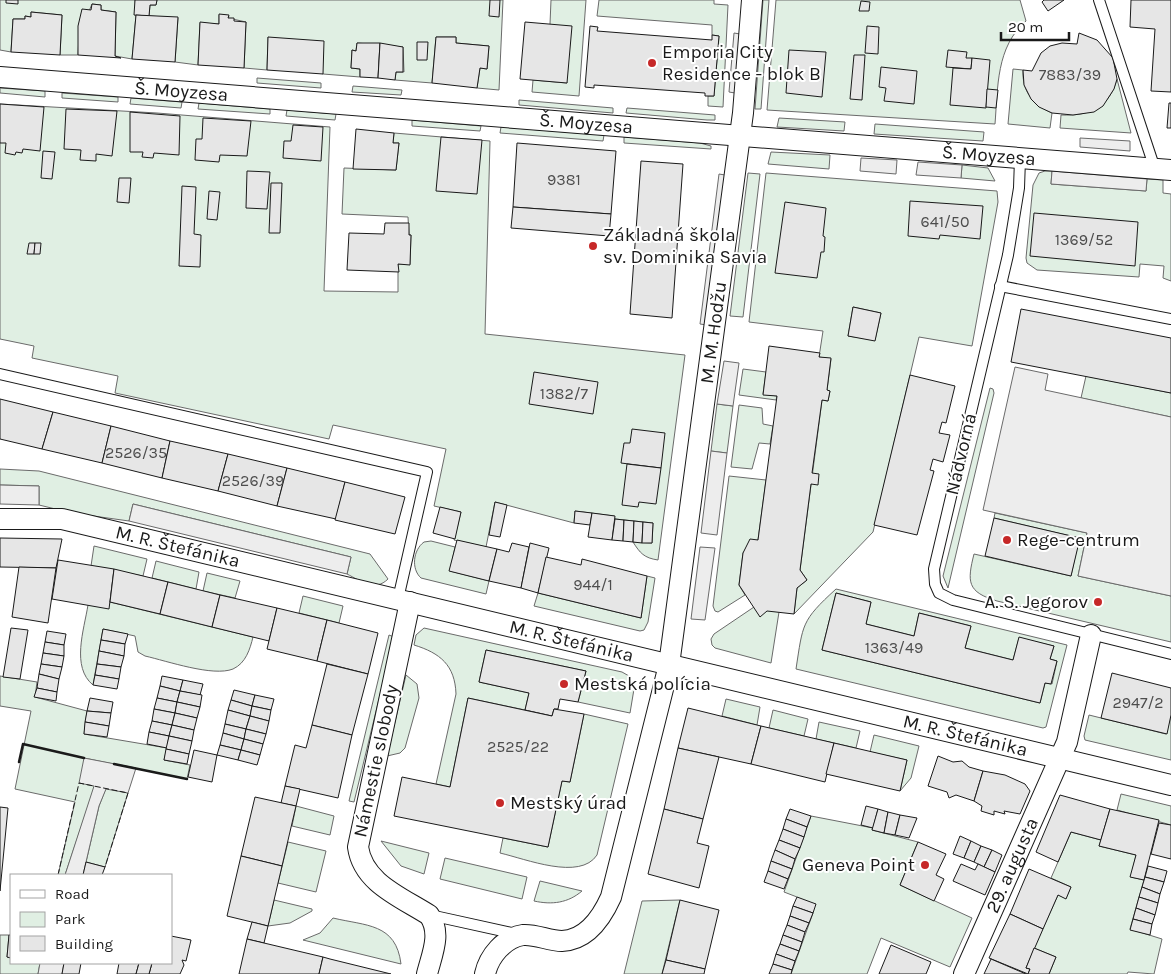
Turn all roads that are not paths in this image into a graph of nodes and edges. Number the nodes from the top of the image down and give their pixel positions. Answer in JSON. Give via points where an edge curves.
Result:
{"nodes":[{"id":1,"x":752,"y":0,"type":"edge"},
{"id":2,"x":1099,"y":0,"type":"edge"},
{"id":3,"x":0,"y":77,"type":"edge"},
{"id":4,"x":740,"y":136,"type":"junction"},
{"id":5,"x":1020,"y":159,"type":"junction"},
{"id":6,"x":1163,"y":169,"type":"edge"},
{"id":7,"x":1000,"y":286,"type":"junction"},
{"id":8,"x":1171,"y":318,"type":"edge"},
{"id":9,"x":0,"y":374,"type":"edge"},
{"id":10,"x":0,"y":519,"type":"edge"},
{"id":11,"x":404,"y":601,"type":"junction"},
{"id":12,"x":1091,"y":635,"type":"junction"},
{"id":13,"x":1171,"y":654,"type":"edge"},
{"id":14,"x":669,"y":665,"type":"junction"},
{"id":15,"x":1060,"y":757,"type":"junction"},
{"id":16,"x":1171,"y":785,"type":"edge"},
{"id":17,"x":429,"y":915,"type":"junction"},
{"id":18,"x":523,"y":935,"type":"junction"},
{"id":19,"x":427,"y":974,"type":"edge"},
{"id":20,"x":485,"y":974,"type":"edge"},
{"id":21,"x":964,"y":974,"type":"edge"}],
"edges":[{"from":1,"to":4,"type":"street","name":"M. M. Hodžu"},
{"from":2,"to":6,"type":"lane"},
{"from":3,"to":4,"type":"street","name":"Š. Moyzesa"},
{"from":4,"to":5,"type":"street","name":"Š. Moyzesa"},
{"from":4,"to":14,"type":"street","name":"M. M. Hodžu"},
{"from":5,"to":6,"type":"street","name":"Š. Moyzesa"},
{"from":5,"to":7,"type":"lane","name":"Nádvorná","via":[[1019,188]]},
{"from":7,"to":8,"type":"lane"},
{"from":7,"to":12,"type":"lane","name":"Nádvorná","via":[[934,569],[935,584],[939,593],[953,600]]},
{"from":9,"to":11,"type":"lane","via":[[427,472]]},
{"from":10,"to":11,"type":"street","name":"M. R. Štefánika","via":[[62,519]]},
{"from":11,"to":14,"type":"street","name":"M. R. Štefánika"},
{"from":11,"to":17,"type":"street","name":"Námestie slobody","via":[[358,847],[361,861],[370,876]]},
{"from":12,"to":13,"type":"lane","name":"Nádvorná"},
{"from":12,"to":15,"type":"street","via":[[1067,742]]},
{"from":14,"to":15,"type":"street","name":"M. R. Štefánika"},
{"from":14,"to":18,"type":"street","via":[[607,906],[592,927],[572,939],[562,941]]},
{"from":15,"to":16,"type":"street","name":"M. R. Štefánika"},
{"from":15,"to":21,"type":"street","name":"29. augusta"},
{"from":17,"to":18,"type":"lane"},
{"from":17,"to":19,"type":"street","via":[[434,922],[436,937]]},
{"from":18,"to":20,"type":"street","via":[[495,952],[488,961]]}]}
